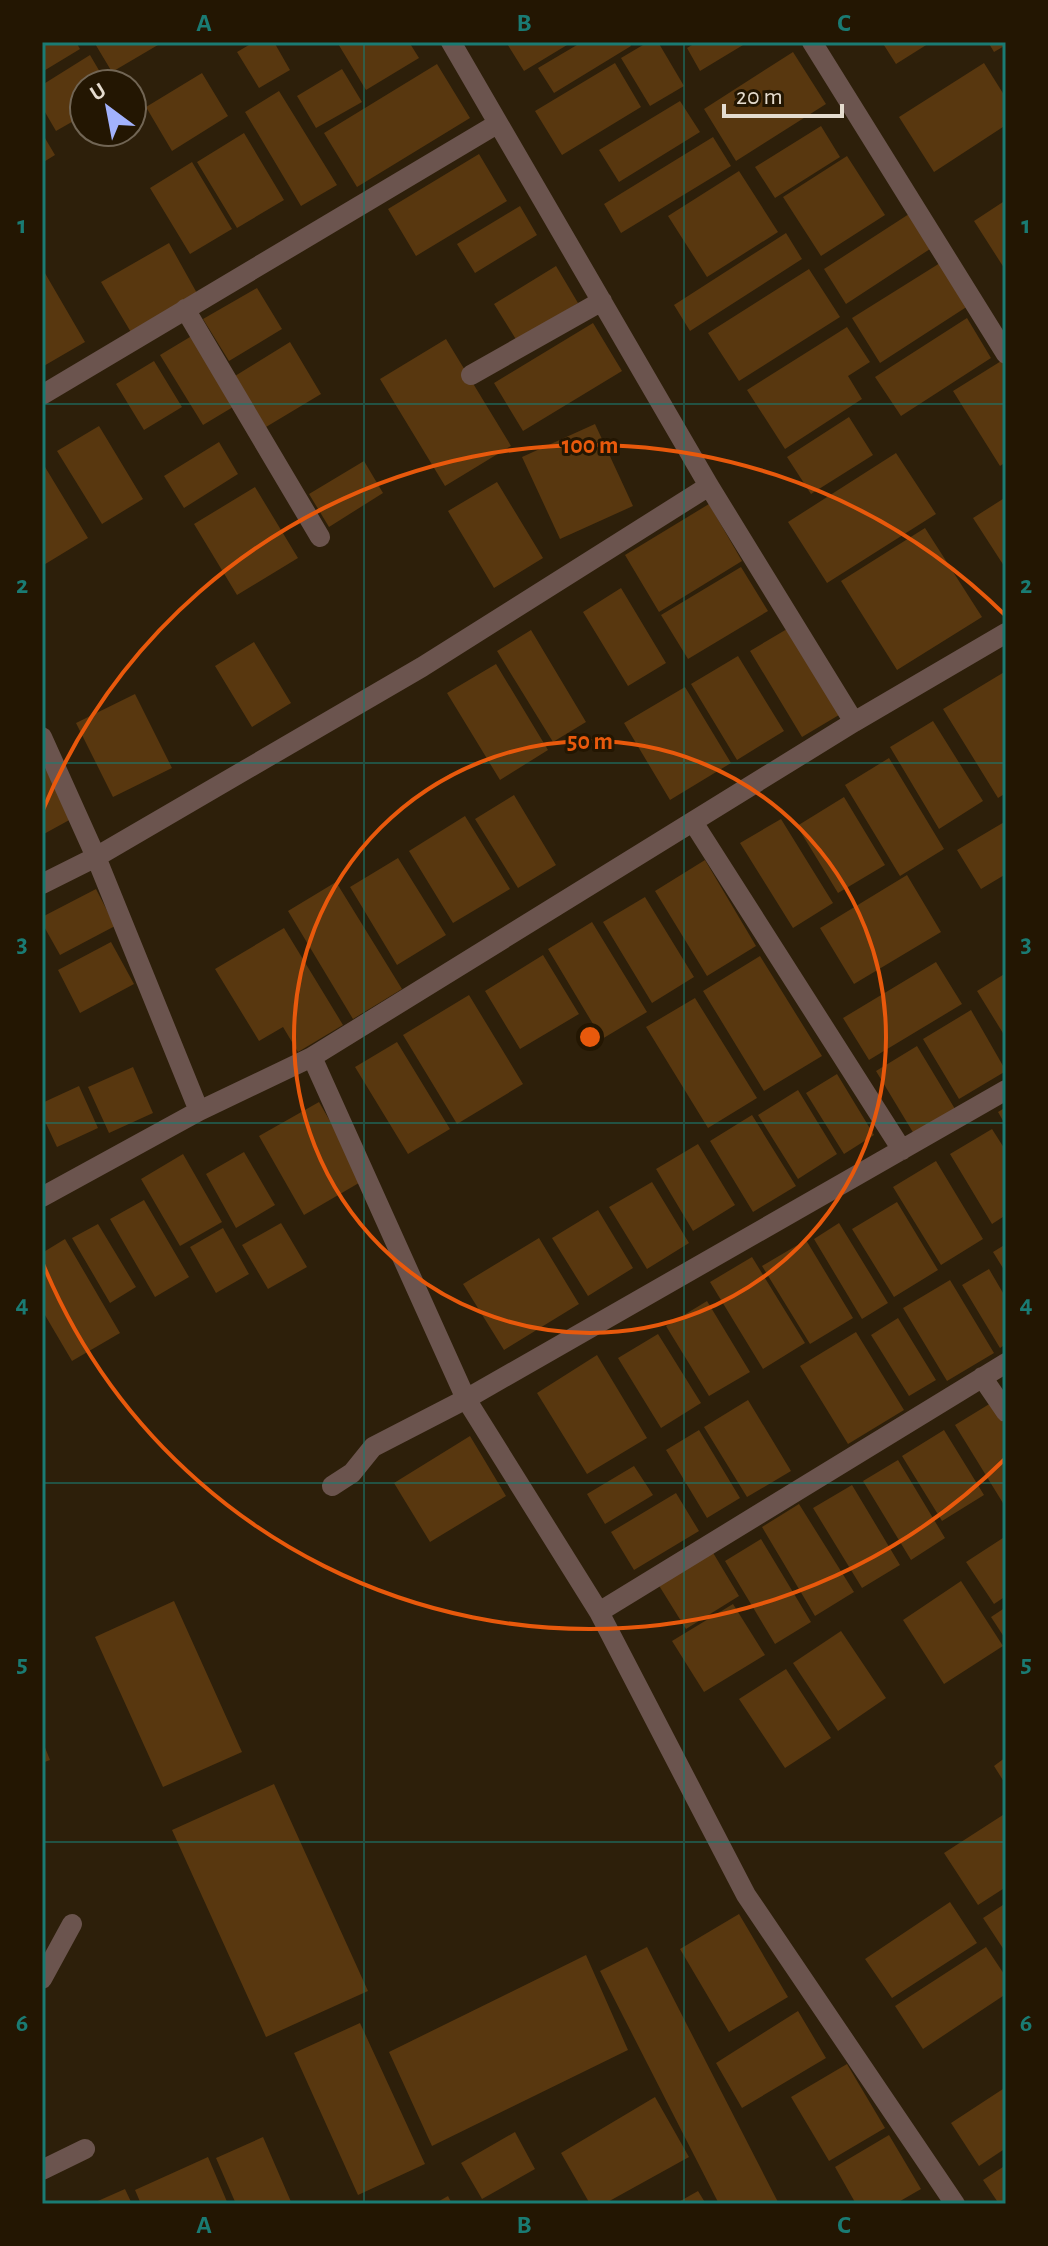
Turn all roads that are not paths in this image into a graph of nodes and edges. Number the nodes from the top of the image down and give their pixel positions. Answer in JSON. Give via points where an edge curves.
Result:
{"nodes":[{"id":1,"x":451,"y":42,"type":"edge"},
{"id":2,"x":812,"y":42,"type":"edge"},
{"id":3,"x":497,"y":124,"type":"junction"},
{"id":4,"x":602,"y":301,"type":"junction"},
{"id":5,"x":185,"y":309,"type":"junction"},
{"id":6,"x":1006,"y":354,"type":"edge"},
{"id":7,"x":471,"y":375,"type":"dead end"},
{"id":8,"x":42,"y":395,"type":"edge"},
{"id":9,"x":709,"y":486,"type":"junction"},
{"id":10,"x":320,"y":537,"type":"dead end"},
{"id":11,"x":1006,"y":633,"type":"edge"},
{"id":12,"x":854,"y":722,"type":"junction"},
{"id":13,"x":42,"y":737,"type":"edge"},
{"id":14,"x":693,"y":822,"type":"junction"},
{"id":15,"x":96,"y":857,"type":"junction"},
{"id":16,"x":42,"y":884,"type":"edge"},
{"id":17,"x":312,"y":1057,"type":"junction"},
{"id":18,"x":1006,"y":1090,"type":"edge"},
{"id":19,"x":199,"y":1111,"type":"junction"},
{"id":20,"x":902,"y":1150,"type":"junction"},
{"id":21,"x":42,"y":1197,"type":"edge"},
{"id":22,"x":1006,"y":1363,"type":"edge"},
{"id":23,"x":982,"y":1377,"type":"junction"},
{"id":24,"x":466,"y":1399,"type":"junction"},
{"id":25,"x":1006,"y":1412,"type":"edge"},
{"id":26,"x":332,"y":1486,"type":"dead end"},
{"id":27,"x":599,"y":1612,"type":"junction"},
{"id":28,"x":72,"y":1924,"type":"dead end"},
{"id":29,"x":42,"y":1979,"type":"edge"},
{"id":30,"x":85,"y":2149,"type":"dead end"},
{"id":31,"x":42,"y":2170,"type":"edge"},
{"id":32,"x":955,"y":2204,"type":"edge"}],
"edges":[{"from":1,"to":3,"type":"street"},
{"from":2,"to":6,"type":"street"},
{"from":3,"to":4,"type":"street"},
{"from":3,"to":5,"type":"street"},
{"from":4,"to":7,"type":"street"},
{"from":4,"to":9,"type":"street"},
{"from":5,"to":8,"type":"street"},
{"from":5,"to":10,"type":"street"},
{"from":9,"to":12,"type":"street"},
{"from":9,"to":15,"type":"street","via":[[422,667]]},
{"from":11,"to":12,"type":"street"},
{"from":12,"to":14,"type":"street"},
{"from":13,"to":15,"type":"street"},
{"from":14,"to":17,"type":"street"},
{"from":14,"to":20,"type":"street"},
{"from":15,"to":16,"type":"street"},
{"from":15,"to":19,"type":"street"},
{"from":17,"to":19,"type":"street"},
{"from":17,"to":24,"type":"street"},
{"from":18,"to":20,"type":"street"},
{"from":19,"to":21,"type":"street"},
{"from":20,"to":24,"type":"street"},
{"from":22,"to":23,"type":"street"},
{"from":23,"to":25,"type":"street"},
{"from":23,"to":27,"type":"street"},
{"from":24,"to":26,"type":"street","via":[[373,1447],[352,1473]]},
{"from":24,"to":27,"type":"street"},
{"from":27,"to":32,"type":"street","via":[[746,1895]]},
{"from":28,"to":29,"type":"street"},
{"from":30,"to":31,"type":"street"}]}
